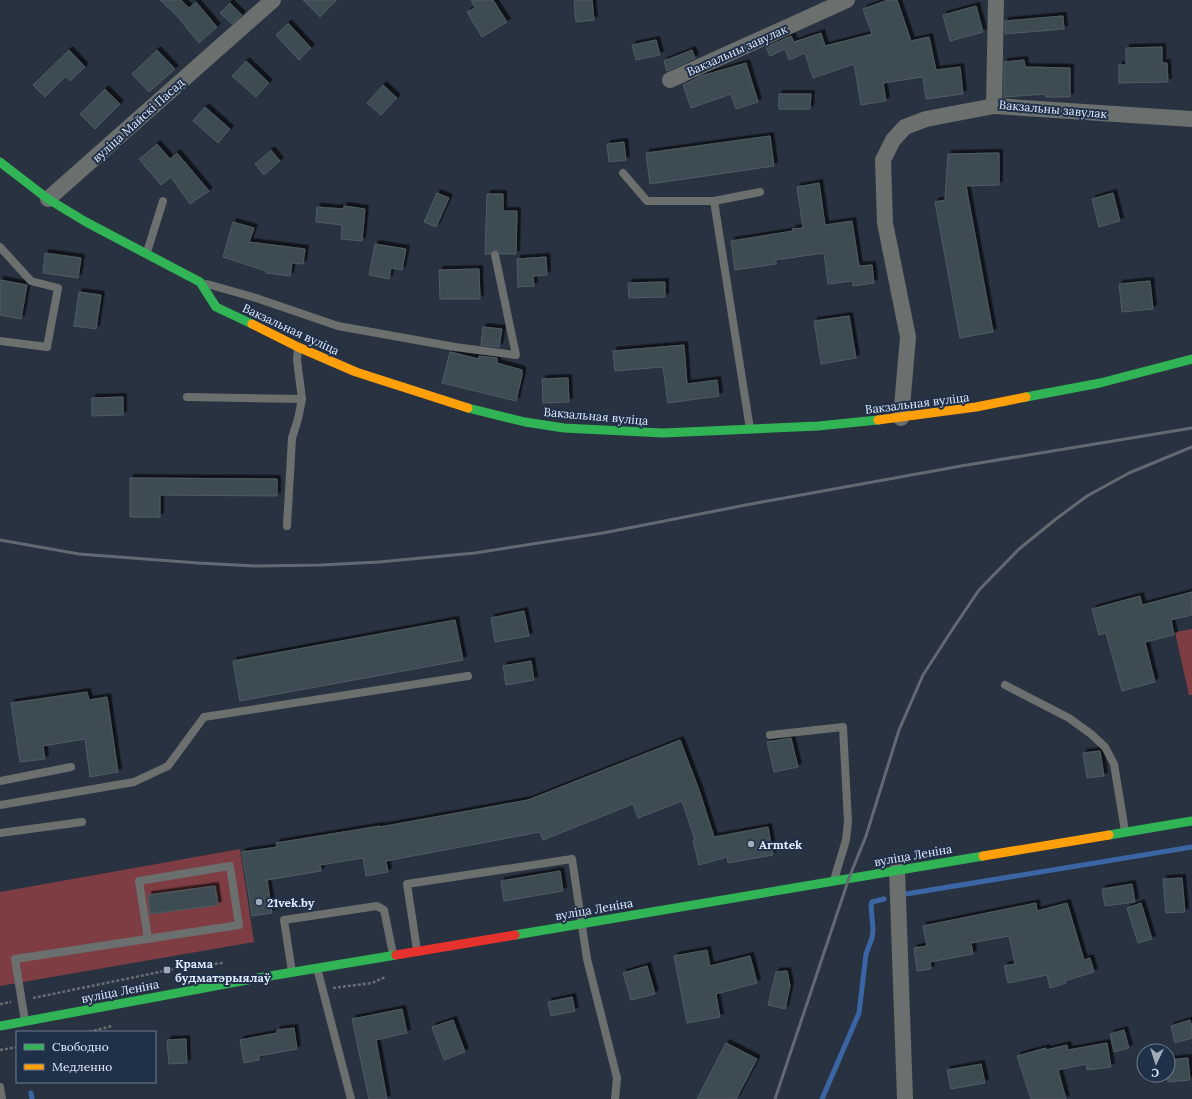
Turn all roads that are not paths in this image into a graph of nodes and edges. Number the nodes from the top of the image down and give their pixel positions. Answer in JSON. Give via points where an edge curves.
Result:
{"nodes":[{"id":1,"x":273,"y":0,"type":"edge"},
{"id":2,"x":847,"y":0,"type":"edge"},
{"id":3,"x":996,"y":0,"type":"edge"},
{"id":4,"x":670,"y":80,"type":"dead end"},
{"id":5,"x":994,"y":106,"type":"junction"},
{"id":6,"x":1192,"y":119,"type":"edge"},
{"id":7,"x":0,"y":162,"type":"edge"},
{"id":8,"x":623,"y":173,"type":"dead end"},
{"id":9,"x":760,"y":192,"type":"dead end"},
{"id":10,"x":48,"y":200,"type":"junction"},
{"id":11,"x":163,"y":201,"type":"dead end"},
{"id":12,"x":714,"y":201,"type":"junction"},
{"id":13,"x":0,"y":247,"type":"edge"},
{"id":14,"x":147,"y":253,"type":"junction"},
{"id":15,"x":495,"y":255,"type":"dead end"},
{"id":16,"x":200,"y":282,"type":"junction"},
{"id":17,"x":0,"y":341,"type":"edge"},
{"id":18,"x":298,"y":346,"type":"junction"},
{"id":19,"x":1192,"y":359,"type":"edge"},
{"id":20,"x":187,"y":397,"type":"dead end"},
{"id":21,"x":302,"y":399,"type":"junction"},
{"id":22,"x":901,"y":418,"type":"junction"},
{"id":23,"x":750,"y":430,"type":"junction"},
{"id":24,"x":287,"y":526,"type":"dead end"},
{"id":25,"x":468,"y":676,"type":"dead end"},
{"id":26,"x":1005,"y":685,"type":"dead end"},
{"id":27,"x":770,"y":736,"type":"dead end"},
{"id":28,"x":71,"y":768,"type":"dead end"},
{"id":29,"x":0,"y":781,"type":"edge"},
{"id":30,"x":0,"y":804,"type":"edge"},
{"id":31,"x":1192,"y":821,"type":"edge"},
{"id":32,"x":82,"y":822,"type":"dead end"},
{"id":33,"x":1125,"y":832,"type":"junction"},
{"id":34,"x":0,"y":833,"type":"edge"},
{"id":35,"x":897,"y":870,"type":"junction"},
{"id":36,"x":834,"y":880,"type":"junction"},
{"id":37,"x":581,"y":924,"type":"junction"},
{"id":38,"x":148,"y":939,"type":"junction"},
{"id":39,"x":417,"y":951,"type":"junction"},
{"id":40,"x":393,"y":955,"type":"junction"},
{"id":41,"x":317,"y":968,"type":"junction"},
{"id":42,"x":292,"y":972,"type":"junction"},
{"id":43,"x":25,"y":1022,"type":"junction"},
{"id":44,"x":0,"y":1026,"type":"edge"},
{"id":45,"x":0,"y":1087,"type":"edge"},
{"id":46,"x":2,"y":1099,"type":"edge"},
{"id":47,"x":351,"y":1099,"type":"edge"},
{"id":48,"x":615,"y":1099,"type":"edge"},
{"id":49,"x":905,"y":1099,"type":"edge"}],
"edges":[{"from":1,"to":10,"type":"street","name":"вуліца Майскі Пасад"},
{"from":2,"to":4,"type":"street","name":"Вакзальны завулак"},
{"from":3,"to":5,"type":"street","name":"Вакзальны завулак"},
{"from":5,"to":6,"type":"street","name":"Вакзальны завулак"},
{"from":5,"to":22,"type":"street","via":[[926,119],[905,127],[893,140],[883,160],[885,223],[908,337]]},
{"from":7,"to":10,"type":"street"},
{"from":8,"to":12,"type":"lane","via":[[647,202]]},
{"from":9,"to":12,"type":"lane"},
{"from":10,"to":14,"type":"street","name":"Вакзальная вуліца"},
{"from":11,"to":14,"type":"lane"},
{"from":12,"to":23,"type":"lane"},
{"from":13,"to":17,"type":"lane","via":[[31,281],[58,288],[47,347]]},
{"from":14,"to":16,"type":"street","name":"Вакзальная вуліца"},
{"from":15,"to":16,"type":"lane","via":[[516,355],[338,326]]},
{"from":16,"to":18,"type":"street","name":"Вакзальная вуліца","via":[[216,307]]},
{"from":18,"to":21,"type":"lane","via":[[297,360]]},
{"from":18,"to":23,"type":"street","name":"Вакзальная вуліца","via":[[356,372],[478,411],[525,422],[564,428],[662,433]]},
{"from":19,"to":22,"type":"street","name":"Вакзальная вуліца","via":[[1100,383],[976,407]]},
{"from":20,"to":21,"type":"lane"},
{"from":21,"to":24,"type":"lane","via":[[292,438]]},
{"from":22,"to":23,"type":"street","name":"Вакзальная вуліца"},
{"from":25,"to":30,"type":"lane","via":[[204,717],[168,766],[134,782]]},
{"from":26,"to":33,"type":"lane","via":[[1069,718],[1105,747],[1114,764]]},
{"from":27,"to":36,"type":"lane","via":[[843,727],[848,822],[846,840]]},
{"from":28,"to":29,"type":"lane"},
{"from":31,"to":33,"type":"street","name":"вуліца Леніна"},
{"from":32,"to":34,"type":"lane"},
{"from":33,"to":35,"type":"street","name":"вуліца Леніна"},
{"from":35,"to":36,"type":"street","name":"вуліца Леніна"},
{"from":35,"to":49,"type":"street"},
{"from":36,"to":37,"type":"street","name":"вуліца Леніна"},
{"from":37,"to":39,"type":"street","name":"вуліца Леніна"},
{"from":37,"to":39,"type":"lane","via":[[572,858],[407,884]]},
{"from":37,"to":48,"type":"lane","via":[[587,959],[617,1078]]},
{"from":38,"to":38,"type":"lane","via":[[239,925],[230,866],[139,881]]},
{"from":38,"to":43,"type":"lane","via":[[15,959]]},
{"from":39,"to":40,"type":"street","name":"вуліца Леніна"},
{"from":40,"to":41,"type":"street","name":"вуліца Леніна"},
{"from":40,"to":42,"type":"lane","via":[[384,910],[378,906],[284,920]]},
{"from":41,"to":42,"type":"street","name":"вуліца Леніна"},
{"from":41,"to":47,"type":"lane"},
{"from":42,"to":43,"type":"street","name":"вуліца Леніна"},
{"from":43,"to":44,"type":"street","name":"вуліца Леніна"},
{"from":45,"to":46,"type":"lane"}]}
